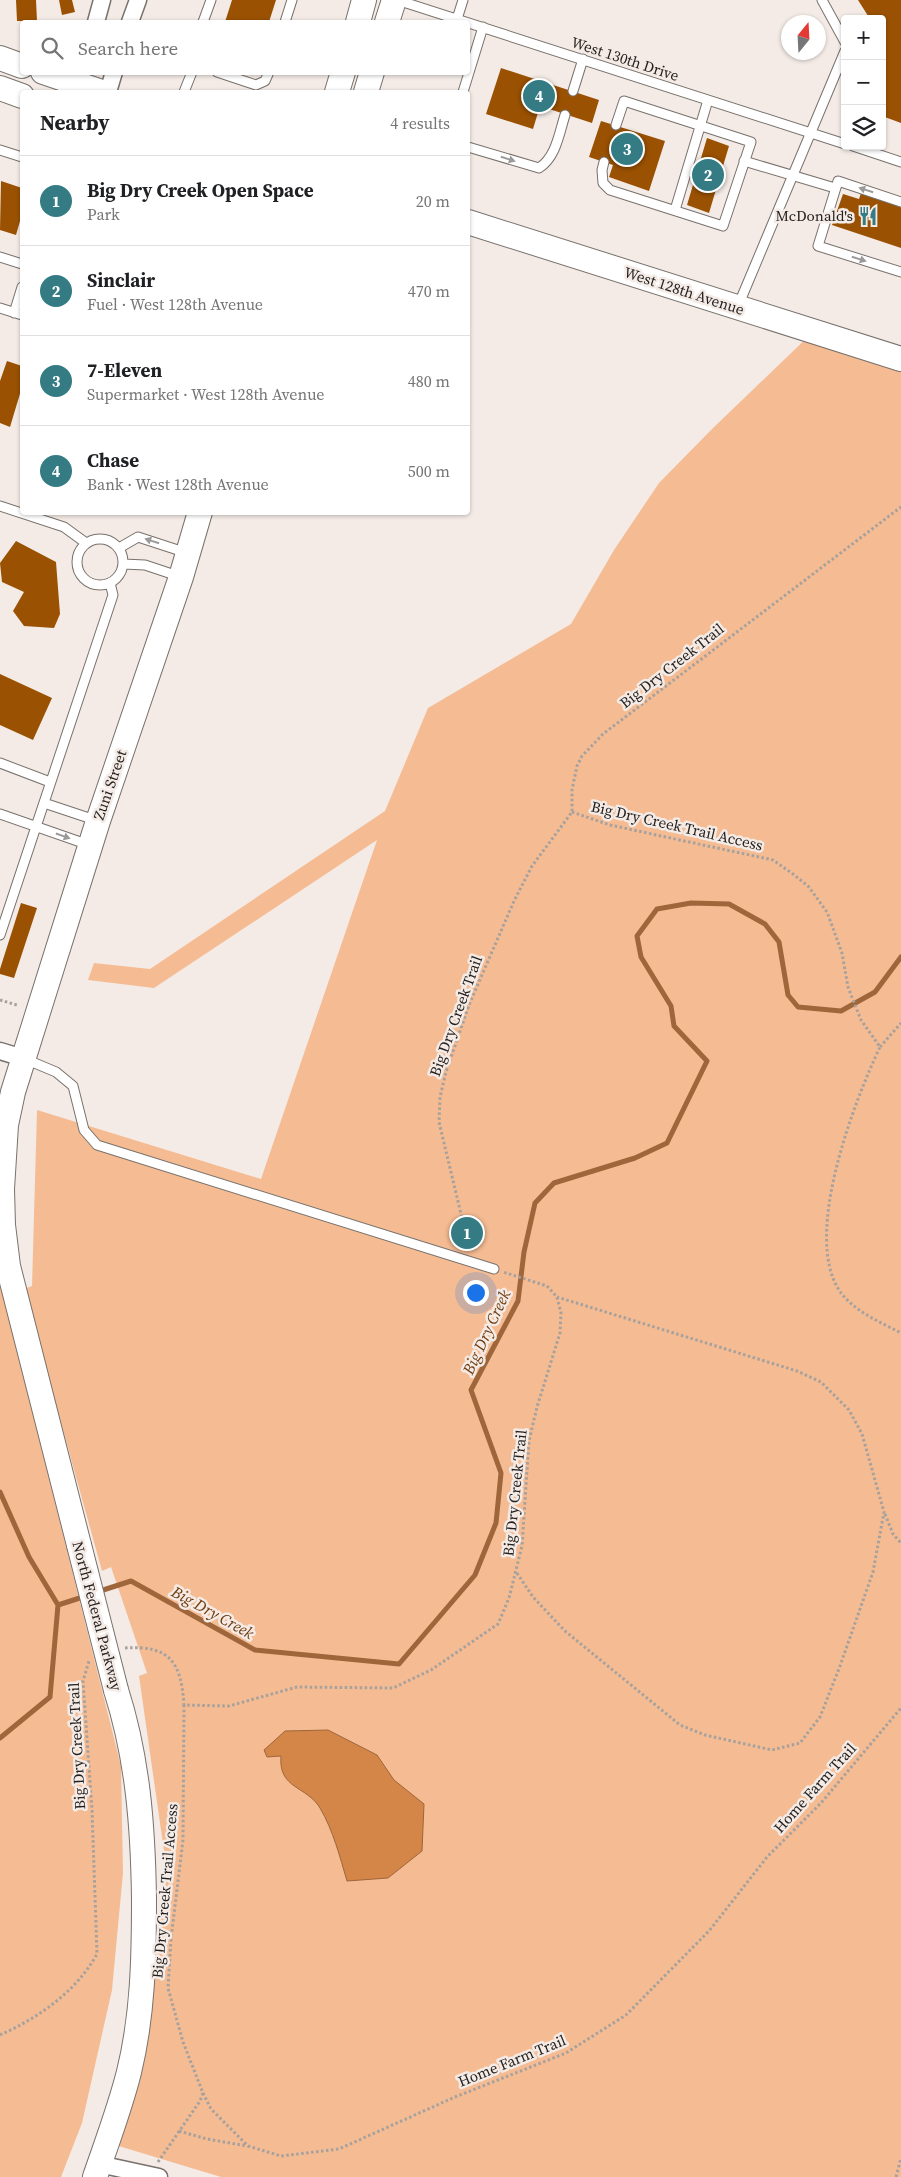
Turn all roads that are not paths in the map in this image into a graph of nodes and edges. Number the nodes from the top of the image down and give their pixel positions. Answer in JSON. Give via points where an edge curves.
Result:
{"nodes":[{"id":1,"x":102,"y":0,"type":"edge"},
{"id":2,"x":138,"y":0,"type":"edge"},
{"id":3,"x":211,"y":0,"type":"edge"},
{"id":4,"x":292,"y":0,"type":"edge"},
{"id":5,"x":364,"y":0,"type":"edge"},
{"id":6,"x":395,"y":0,"type":"edge"},
{"id":7,"x":463,"y":0,"type":"edge"},
{"id":8,"x":822,"y":0,"type":"edge"},
{"id":9,"x":457,"y":19,"type":"junction"},
{"id":10,"x":97,"y":20,"type":"edge"},
{"id":11,"x":131,"y":20,"type":"edge"},
{"id":12,"x":204,"y":20,"type":"edge"},
{"id":13,"x":286,"y":20,"type":"edge"},
{"id":14,"x":359,"y":20,"type":"edge"},
{"id":15,"x":388,"y":20,"type":"edge"},
{"id":16,"x":460,"y":20,"type":"edge"},
{"id":17,"x":470,"y":23,"type":"edge"},
{"id":18,"x":483,"y":27,"type":"junction"},
{"id":19,"x":841,"y":35,"type":"edge"},
{"id":20,"x":0,"y":58,"type":"edge"},
{"id":21,"x":583,"y":59,"type":"junction"},
{"id":22,"x":841,"y":60,"type":"edge"},
{"id":23,"x":20,"y":65,"type":"edge"},
{"id":24,"x":470,"y":69,"type":"edge"},
{"id":25,"x":62,"y":75,"type":"edge"},
{"id":26,"x":113,"y":75,"type":"edge"},
{"id":27,"x":191,"y":75,"type":"edge"},
{"id":28,"x":226,"y":75,"type":"edge"},
{"id":29,"x":267,"y":75,"type":"edge"},
{"id":30,"x":342,"y":75,"type":"edge"},
{"id":31,"x":371,"y":75,"type":"edge"},
{"id":32,"x":468,"y":75,"type":"edge"},
{"id":33,"x":80,"y":78,"type":"edge"},
{"id":34,"x":0,"y":88,"type":"edge"},
{"id":35,"x":99,"y":90,"type":"edge"},
{"id":36,"x":109,"y":90,"type":"edge"},
{"id":37,"x":185,"y":90,"type":"edge"},
{"id":38,"x":337,"y":90,"type":"edge"},
{"id":39,"x":367,"y":90,"type":"edge"},
{"id":40,"x":464,"y":90,"type":"edge"},
{"id":41,"x":573,"y":91,"type":"dead end"},
{"id":42,"x":20,"y":95,"type":"edge"},
{"id":43,"x":708,"y":100,"type":"junction"},
{"id":44,"x":565,"y":115,"type":"dead end"},
{"id":45,"x":616,"y":125,"type":"dead end"},
{"id":46,"x":700,"y":126,"type":"junction"},
{"id":47,"x":809,"y":132,"type":"junction"},
{"id":48,"x":841,"y":143,"type":"edge"},
{"id":49,"x":470,"y":148,"type":"edge"},
{"id":50,"x":0,"y":150,"type":"edge"},
{"id":51,"x":865,"y":150,"type":"edge"},
{"id":52,"x":20,"y":156,"type":"edge"},
{"id":53,"x":744,"y":161,"type":"junction"},
{"id":54,"x":604,"y":162,"type":"dead end"},
{"id":55,"x":901,"y":162,"type":"edge"},
{"id":56,"x":791,"y":175,"type":"junction"},
{"id":57,"x":835,"y":188,"type":"junction"},
{"id":58,"x":901,"y":202,"type":"edge"},
{"id":59,"x":675,"y":210,"type":"junction"},
{"id":60,"x":470,"y":223,"type":"edge"},
{"id":61,"x":0,"y":257,"type":"edge"},
{"id":62,"x":20,"y":263,"type":"edge"},
{"id":63,"x":901,"y":272,"type":"edge"},
{"id":64,"x":20,"y":300,"type":"edge"},
{"id":65,"x":0,"y":308,"type":"edge"},
{"id":66,"x":737,"y":308,"type":"junction"},
{"id":67,"x":18,"y":314,"type":"edge"},
{"id":68,"x":901,"y":359,"type":"edge"},
{"id":69,"x":0,"y":506,"type":"edge"},
{"id":70,"x":20,"y":513,"type":"edge"},
{"id":71,"x":27,"y":515,"type":"edge"},
{"id":72,"x":199,"y":515,"type":"edge"},
{"id":73,"x":86,"y":543,"type":"junction"},
{"id":74,"x":119,"y":548,"type":"junction"},
{"id":75,"x":187,"y":553,"type":"junction"},
{"id":76,"x":123,"y":564,"type":"junction"},
{"id":77,"x":181,"y":578,"type":"junction"},
{"id":78,"x":110,"y":583,"type":"junction"},
{"id":79,"x":0,"y":763,"type":"edge"},
{"id":80,"x":50,"y":782,"type":"junction"},
{"id":81,"x":44,"y":802,"type":"junction"},
{"id":82,"x":0,"y":814,"type":"edge"},
{"id":83,"x":98,"y":821,"type":"junction"},
{"id":84,"x":35,"y":826,"type":"junction"},
{"id":85,"x":90,"y":846,"type":"junction"},
{"id":86,"x":0,"y":935,"type":"edge"},
{"id":87,"x":0,"y":1051,"type":"edge"},
{"id":88,"x":23,"y":1058,"type":"junction"},
{"id":89,"x":494,"y":1269,"type":"road end"},
{"id":90,"x":97,"y":2171,"type":"edge"},
{"id":91,"x":120,"y":2177,"type":"edge"},
{"id":92,"x":159,"y":2177,"type":"edge"}],
"edges":[{"from":1,"to":10,"type":"street"},
{"from":2,"to":11,"type":"street"},
{"from":3,"to":12,"type":"lane"},
{"from":4,"to":13,"type":"lane"},
{"from":5,"to":14,"type":"main road"},
{"from":6,"to":9,"type":"lane","name":"West 130th Drive"},
{"from":6,"to":15,"type":"main road"},
{"from":7,"to":9,"type":"lane"},
{"from":8,"to":19,"type":"lane"},
{"from":9,"to":16,"type":"lane","name":"West 130th Drive"},
{"from":17,"to":18,"type":"lane","name":"West 130th Drive"},
{"from":18,"to":21,"type":"lane","name":"West 130th Drive"},
{"from":18,"to":24,"type":"lane"},
{"from":20,"to":23,"type":"main road"},
{"from":21,"to":41,"type":"lane"},
{"from":21,"to":43,"type":"lane","name":"West 130th Drive"},
{"from":22,"to":47,"type":"lane"},
{"from":25,"to":33,"type":"main road"},
{"from":26,"to":36,"type":"street"},
{"from":27,"to":37,"type":"lane"},
{"from":28,"to":29,"type":"lane","via":[[256,85]]},
{"from":30,"to":38,"type":"main road"},
{"from":31,"to":39,"type":"main road"},
{"from":32,"to":40,"type":"lane"},
{"from":33,"to":35,"type":"main road"},
{"from":34,"to":42,"type":"main road"},
{"from":43,"to":46,"type":"lane"},
{"from":43,"to":47,"type":"lane","name":"West 130th Drive"},
{"from":49,"to":44,"type":"lane","one_way":true,"via":[[539,168],[548,162],[554,151]]},
{"from":45,"to":46,"type":"lane","via":[[624,101]]},
{"from":46,"to":53,"type":"lane","via":[[750,142]]},
{"from":46,"to":59,"type":"lane"},
{"from":47,"to":48,"type":"lane","name":"West 130th Drive"},
{"from":47,"to":56,"type":"lane"},
{"from":50,"to":52,"type":"lane"},
{"from":51,"to":55,"type":"lane"},
{"from":53,"to":56,"type":"lane"},
{"from":53,"to":59,"type":"lane","via":[[723,226]]},
{"from":54,"to":59,"type":"lane","via":[[603,183],[610,190]]},
{"from":56,"to":57,"type":"lane"},
{"from":56,"to":66,"type":"lane"},
{"from":58,"to":57,"type":"lane","one_way":true,"via":[[838,181]]},
{"from":57,"to":63,"type":"lane","one_way":true,"via":[[818,246]]},
{"from":60,"to":66,"type":"main road","name":"West 128th Avenue"},
{"from":61,"to":62,"type":"lane"},
{"from":64,"to":67,"type":"lane"},
{"from":65,"to":67,"type":"lane"},
{"from":66,"to":68,"type":"main road","name":"West 128th Avenue"},
{"from":69,"to":70,"type":"lane"},
{"from":71,"to":73,"type":"lane","via":[[64,527]]},
{"from":72,"to":75,"type":"main road","name":"Zuni Street"},
{"from":73,"to":74,"type":"lane","via":[[106,539]]},
{"from":73,"to":78,"type":"lane","via":[[78,552],[81,576],[94,585]]},
{"from":75,"to":74,"type":"lane","one_way":true,"via":[[138,537]]},
{"from":74,"to":76,"type":"lane"},
{"from":75,"to":77,"type":"main road","name":"Zuni Street"},
{"from":76,"to":77,"type":"lane","via":[[145,565]]},
{"from":76,"to":78,"type":"lane","via":[[121,572]]},
{"from":77,"to":83,"type":"main road","name":"Zuni Street"},
{"from":78,"to":80,"type":"lane","via":[[113,595]]},
{"from":79,"to":80,"type":"lane"},
{"from":80,"to":81,"type":"lane"},
{"from":81,"to":83,"type":"lane"},
{"from":81,"to":84,"type":"lane"},
{"from":82,"to":84,"type":"lane"},
{"from":83,"to":85,"type":"main road","name":"Zuni Street"},
{"from":84,"to":85,"type":"lane","one_way":true},
{"from":84,"to":86,"type":"lane"},
{"from":85,"to":88,"type":"main road","name":"Zuni Street"},
{"from":87,"to":88,"type":"street"},
{"from":88,"to":89,"type":"lane","via":[[56,1072],[73,1086],[84,1130],[97,1146]]},
{"from":88,"to":90,"type":"main road","name":"North Federal Parkway","bridge":true,"via":[[6,1125],[2,1189],[8,1266],[129,1730],[142,1815],[145,1956],[142,1988],[129,2072]]},
{"from":90,"to":91,"type":"street"},
{"from":90,"to":92,"type":"street"}]}
